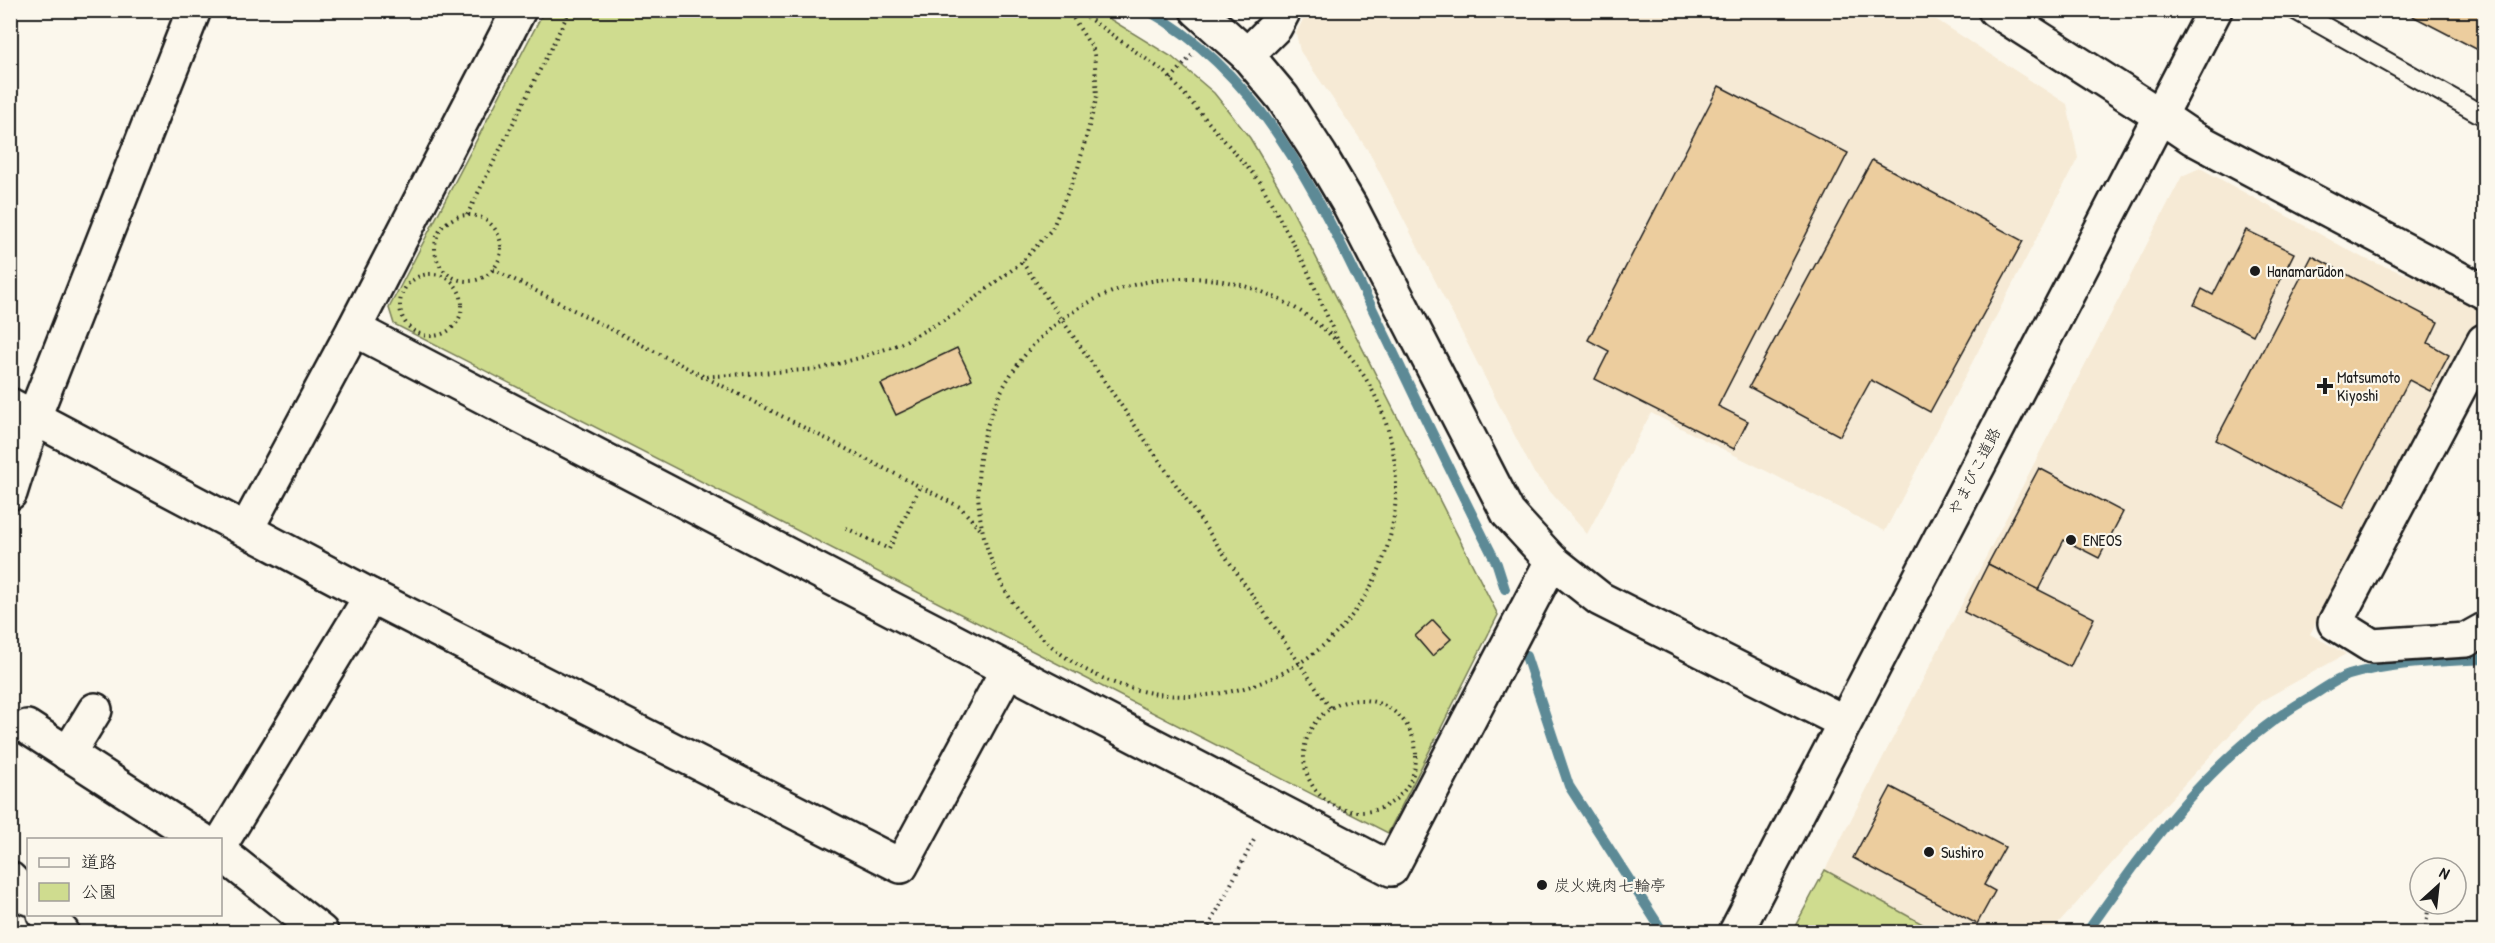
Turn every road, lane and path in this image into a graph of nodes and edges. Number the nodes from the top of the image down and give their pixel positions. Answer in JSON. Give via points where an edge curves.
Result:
{"nodes":[{"id":1,"x":195,"y":10,"type":"edge"},
{"id":2,"x":519,"y":10,"type":"edge"},
{"id":3,"x":570,"y":10,"type":"edge"},
{"id":4,"x":1068,"y":10,"type":"edge"},
{"id":5,"x":1077,"y":10,"type":"edge"},
{"id":6,"x":1197,"y":10,"type":"edge"},
{"id":7,"x":1284,"y":10,"type":"edge"},
{"id":8,"x":1995,"y":10,"type":"edge"},
{"id":9,"x":2215,"y":10,"type":"edge"},
{"id":10,"x":2295,"y":10,"type":"edge"},
{"id":11,"x":1199,"y":46,"type":"dead end"},
{"id":12,"x":1247,"y":55,"type":"junction"},
{"id":13,"x":1171,"y":79,"type":"junction"},
{"id":14,"x":2159,"y":115,"type":"junction"},
{"id":15,"x":2484,"y":116,"type":"edge"},
{"id":16,"x":466,"y":215,"type":"junction"},
{"id":17,"x":1022,"y":262,"type":"junction"},
{"id":18,"x":493,"y":269,"type":"junction"},
{"id":19,"x":449,"y":277,"type":"junction"},
{"id":20,"x":2484,"y":292,"type":"edge"},
{"id":21,"x":1063,"y":320,"type":"junction"},
{"id":22,"x":354,"y":329,"type":"junction"},
{"id":23,"x":2484,"y":341,"type":"edge"},
{"id":24,"x":1340,"y":345,"type":"junction"},
{"id":25,"x":701,"y":377,"type":"junction"},
{"id":26,"x":22,"y":411,"type":"edge"},
{"id":27,"x":920,"y":487,"type":"junction"},
{"id":28,"x":10,"y":493,"type":"edge"},
{"id":29,"x":247,"y":528,"type":"junction"},
{"id":30,"x":846,"y":528,"type":"dead end"},
{"id":31,"x":982,"y":532,"type":"junction"},
{"id":32,"x":1552,"y":561,"type":"junction"},
{"id":33,"x":371,"y":596,"type":"junction"},
{"id":34,"x":2484,"y":630,"type":"edge"},
{"id":35,"x":1300,"y":662,"type":"junction"},
{"id":36,"x":1008,"y":669,"type":"junction"},
{"id":37,"x":1330,"y":709,"type":"junction"},
{"id":38,"x":95,"y":710,"type":"dead end"},
{"id":39,"x":1844,"y":722,"type":"junction"},
{"id":40,"x":27,"y":727,"type":"dead end"},
{"id":41,"x":68,"y":754,"type":"junction"},
{"id":42,"x":1272,"y":806,"type":"junction"},
{"id":43,"x":199,"y":838,"type":"edge"},
{"id":44,"x":222,"y":842,"type":"edge"},
{"id":45,"x":222,"y":854,"type":"edge"},
{"id":46,"x":10,"y":879,"type":"edge"},
{"id":47,"x":27,"y":897,"type":"edge"},
{"id":48,"x":45,"y":916,"type":"edge"},
{"id":49,"x":2427,"y":916,"type":"edge"},
{"id":50,"x":62,"y":933,"type":"edge"},
{"id":51,"x":321,"y":933,"type":"edge"},
{"id":52,"x":1206,"y":933,"type":"edge"},
{"id":53,"x":1736,"y":933,"type":"edge"},
{"id":54,"x":2425,"y":933,"type":"edge"}],
"edges":[{"from":1,"to":26,"type":"street"},
{"from":2,"to":22,"type":"street"},
{"from":3,"to":16,"type":"path"},
{"from":4,"to":17,"type":"path","via":[[1095,51],[1097,96],[1078,168],[1052,229]]},
{"from":5,"to":13,"type":"path"},
{"from":6,"to":12,"type":"street"},
{"from":7,"to":12,"type":"street","via":[[1275,27]]},
{"from":8,"to":14,"type":"street"},
{"from":9,"to":14,"type":"street","name":"やまびこ道路"},
{"from":10,"to":15,"type":"lane"},
{"from":11,"to":13,"type":"path"},
{"from":12,"to":32,"type":"street","via":[[1283,98],[1350,206],[1509,513]]},
{"from":13,"to":24,"type":"path","via":[[1260,182],[1306,267]]},
{"from":14,"to":20,"type":"street","via":[[2193,138]]},
{"from":14,"to":39,"type":"street","name":"やまびこ道路"},
{"from":16,"to":18,"type":"path","via":[[483,220],[498,234],[501,254]]},
{"from":16,"to":19,"type":"path","via":[[451,220],[437,237],[438,260]]},
{"from":17,"to":21,"type":"path"},
{"from":17,"to":25,"type":"path","via":[[955,314],[900,344],[819,369]]},
{"from":18,"to":19,"type":"path","via":[[473,281]]},
{"from":18,"to":25,"type":"path"},
{"from":19,"to":19,"type":"path","via":[[460,295],[460,316],[446,332],[425,335],[415,331],[402,316],[404,288],[411,280],[429,274]]},
{"from":21,"to":24,"type":"path","via":[[1082,304],[1146,281],[1215,279],[1280,299]]},
{"from":21,"to":31,"type":"path","via":[[1028,348],[991,408],[976,477]]},
{"from":21,"to":35,"type":"path"},
{"from":22,"to":29,"type":"street"},
{"from":22,"to":36,"type":"street"},
{"from":23,"to":34,"type":"street","via":[[2335,623],[2372,646],[2466,640]]},
{"from":24,"to":35,"type":"path","via":[[1376,394],[1396,460],[1394,528],[1371,592],[1328,644]]},
{"from":25,"to":27,"type":"path"},
{"from":26,"to":28,"type":"street"},
{"from":26,"to":29,"type":"street"},
{"from":27,"to":30,"type":"path","via":[[889,549]]},
{"from":27,"to":31,"type":"path","via":[[960,507]]},
{"from":29,"to":33,"type":"street"},
{"from":31,"to":35,"type":"path","via":[[985,547],[1016,610],[1066,659],[1129,690],[1200,698],[1268,682]]},
{"from":32,"to":39,"type":"street","via":[[1600,599]]},
{"from":32,"to":42,"type":"street","via":[[1391,868]]},
{"from":33,"to":36,"type":"street","via":[[901,866]]},
{"from":33,"to":44,"type":"street"},
{"from":35,"to":37,"type":"path"},
{"from":36,"to":42,"type":"street"},
{"from":37,"to":37,"type":"path","via":[[1310,730],[1304,749],[1305,768],[1312,786],[1326,801],[1343,810],[1362,812],[1381,808],[1396,799],[1407,786],[1415,761],[1412,736],[1403,721],[1374,702],[1357,700]]},
{"from":38,"to":41,"type":"street"},
{"from":39,"to":53,"type":"street","name":"やまびこ道路"},
{"from":40,"to":41,"type":"street"},
{"from":41,"to":43,"type":"street"},
{"from":42,"to":52,"type":"path"},
{"from":45,"to":51,"type":"street"},
{"from":46,"to":47,"type":"street"},
{"from":48,"to":50,"type":"street"},
{"from":49,"to":54,"type":"path"}]}
